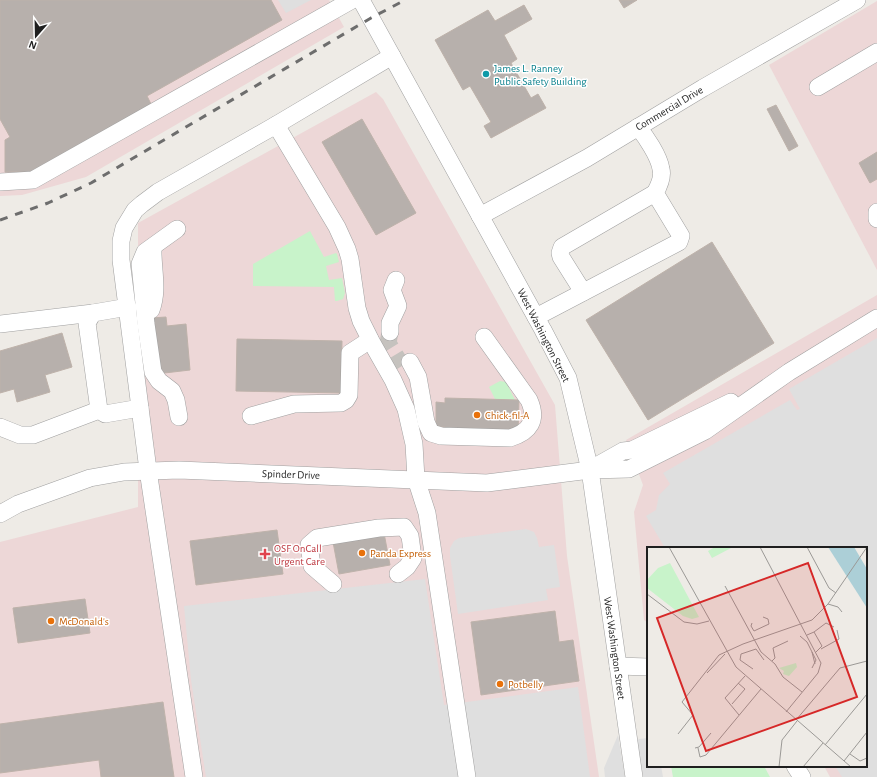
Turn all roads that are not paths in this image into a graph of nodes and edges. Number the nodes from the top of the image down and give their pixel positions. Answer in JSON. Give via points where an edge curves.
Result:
{"nodes":[{"id":1,"x":352,"y":0,"type":"edge"},
{"id":2,"x":361,"y":0,"type":"edge"},
{"id":3,"x":857,"y":0,"type":"edge"},
{"id":4,"x":877,"y":52,"type":"edge"},
{"id":5,"x":392,"y":56,"type":"junction"},
{"id":6,"x":818,"y":87,"type":"dead end"},
{"id":7,"x":276,"y":125,"type":"junction"},
{"id":8,"x":638,"y":127,"type":"junction"},
{"id":9,"x":0,"y":182,"type":"edge"},
{"id":10,"x":655,"y":193,"type":"junction"},
{"id":11,"x":877,"y":212,"type":"edge"},
{"id":12,"x":480,"y":216,"type":"junction"},
{"id":13,"x":877,"y":220,"type":"edge"},
{"id":14,"x":177,"y":229,"type":"dead end"},
{"id":15,"x":396,"y":280,"type":"dead end"},
{"id":16,"x":583,"y":292,"type":"junction"},
{"id":17,"x":128,"y":307,"type":"junction"},
{"id":18,"x":93,"y":313,"type":"junction"},
{"id":19,"x":536,"y":317,"type":"junction"},
{"id":20,"x":877,"y":318,"type":"edge"},
{"id":21,"x":0,"y":324,"type":"edge"},
{"id":22,"x":390,"y":332,"type":"tunnel mouth"},
{"id":23,"x":484,"y":337,"type":"dead end"},
{"id":24,"x":370,"y":340,"type":"junction"},
{"id":25,"x":406,"y":364,"type":"tunnel mouth"},
{"id":26,"x":140,"y":408,"type":"junction"},
{"id":27,"x":99,"y":410,"type":"junction"},
{"id":28,"x":251,"y":416,"type":"dead end"},
{"id":29,"x":179,"y":417,"type":"dead end"},
{"id":30,"x":0,"y":427,"type":"edge"},
{"id":31,"x":148,"y":470,"type":"junction"},
{"id":32,"x":590,"y":470,"type":"junction"},
{"id":33,"x":416,"y":479,"type":"junction"},
{"id":34,"x":0,"y":514,"type":"edge"},
{"id":35,"x":398,"y":574,"type":"dead end"},
{"id":36,"x":333,"y":584,"type":"dead end"},
{"id":37,"x":618,"y":666,"type":"junction"},
{"id":38,"x":647,"y":667,"type":"edge"},
{"id":39,"x":796,"y":767,"type":"edge"},
{"id":40,"x":194,"y":777,"type":"edge"},
{"id":41,"x":467,"y":777,"type":"edge"},
{"id":42,"x":634,"y":777,"type":"edge"},
{"id":43,"x":802,"y":777,"type":"edge"}],
"edges":[{"from":1,"to":9,"type":"street","via":[[33,180]]},
{"from":2,"to":5,"type":"street","name":"West Washington Street"},
{"from":3,"to":8,"type":"street","name":"Commercial Drive"},
{"from":4,"to":6,"type":"street"},
{"from":5,"to":7,"type":"street"},
{"from":5,"to":12,"type":"street","name":"West Washington Street"},
{"from":7,"to":17,"type":"street","via":[[158,192],[134,210],[124,228],[121,241],[121,260]]},
{"from":7,"to":24,"type":"street","via":[[342,238],[350,259],[357,308]]},
{"from":8,"to":10,"type":"street","via":[[650,144],[661,169],[660,183]]},
{"from":8,"to":12,"type":"street","name":"Commercial Drive"},
{"from":10,"to":16,"type":"street","via":[[562,247],[561,257]]},
{"from":10,"to":16,"type":"street","via":[[680,236],[679,242]]},
{"from":11,"to":13,"type":"street"},
{"from":12,"to":19,"type":"street","name":"West Washington Street"},
{"from":14,"to":29,"type":"street","via":[[145,252],[140,264],[153,372],[159,381],[172,391]]},
{"from":15,"to":22,"type":"street","via":[[392,290],[398,306],[390,323]]},
{"from":16,"to":19,"type":"street"},
{"from":17,"to":18,"type":"street"},
{"from":17,"to":26,"type":"street"},
{"from":18,"to":21,"type":"street"},
{"from":18,"to":27,"type":"street","via":[[87,323]]},
{"from":19,"to":32,"type":"street","name":"West Washington Street","via":[[568,378]]},
{"from":20,"to":32,"type":"street","via":[[789,372],[696,420],[632,450],[623,451]]},
{"from":23,"to":25,"type":"street","via":[[532,406],[533,419],[522,434],[510,438],[441,436],[431,433],[426,422],[420,387],[410,380]]},
{"from":24,"to":28,"type":"street","via":[[350,353],[350,389],[346,400],[334,404],[294,404]]},
{"from":24,"to":33,"type":"street","via":[[406,409],[414,444]]},
{"from":26,"to":27,"type":"street","via":[[105,414]]},
{"from":26,"to":31,"type":"street"},
{"from":27,"to":30,"type":"street","via":[[33,435],[20,435]]},
{"from":31,"to":33,"type":"street","name":"Spinder Drive"},
{"from":31,"to":34,"type":"street","name":"Spinder Drive","via":[[90,478],[18,504]]},
{"from":31,"to":40,"type":"street"},
{"from":32,"to":33,"type":"street","name":"Spinder Drive","via":[[487,483]]},
{"from":32,"to":37,"type":"street","name":"West Washington Street"},
{"from":33,"to":41,"type":"street","via":[[426,513]]},
{"from":35,"to":36,"type":"street","via":[[413,558],[410,536],[404,527],[380,528],[317,538],[309,545],[312,566]]},
{"from":37,"to":38,"type":"street"},
{"from":37,"to":42,"type":"street","name":"West Washington Street"},
{"from":39,"to":43,"type":"street"}]}
